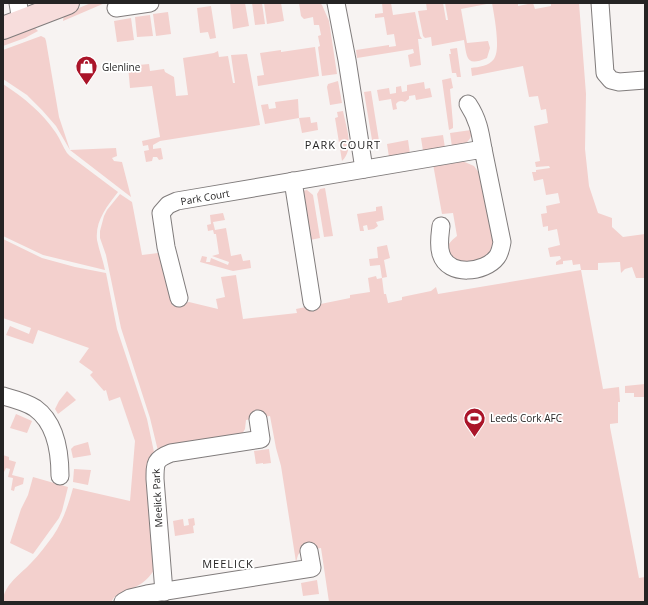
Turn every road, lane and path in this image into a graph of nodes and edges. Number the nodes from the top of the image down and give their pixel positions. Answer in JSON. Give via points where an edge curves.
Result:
{"nodes":[{"id":1,"x":68,"y":3,"type":"edge"},
{"id":2,"x":150,"y":3,"type":"edge"},
{"id":3,"x":336,"y":3,"type":"edge"},
{"id":4,"x":600,"y":3,"type":"edge"},
{"id":5,"x":116,"y":8,"type":"dead end"},
{"id":6,"x":14,"y":18,"type":"edge"},
{"id":7,"x":645,"y":80,"type":"edge"},
{"id":8,"x":468,"y":104,"type":"dead end"},
{"id":9,"x":483,"y":149,"type":"junction"},
{"id":10,"x":364,"y":169,"type":"junction"},
{"id":11,"x":293,"y":181,"type":"junction"},
{"id":12,"x":441,"y":226,"type":"dead end"},
{"id":13,"x":179,"y":298,"type":"dead end"},
{"id":14,"x":312,"y":302,"type":"dead end"},
{"id":15,"x":3,"y":396,"type":"edge"},
{"id":16,"x":258,"y":419,"type":"dead end"},
{"id":17,"x":60,"y":476,"type":"dead end"},
{"id":18,"x":309,"y":551,"type":"dead end"},
{"id":19,"x":164,"y":592,"type":"junction"},
{"id":20,"x":123,"y":602,"type":"edge"}],
"edges":[{"from":1,"to":6,"type":"main road"},
{"from":2,"to":5,"type":"street"},
{"from":3,"to":10,"type":"street"},
{"from":4,"to":7,"type":"street","via":[[605,73],[611,80],[619,82]]},
{"from":8,"to":9,"type":"street","via":[[479,127]]},
{"from":9,"to":10,"type":"street","name":"Park Court"},
{"from":9,"to":12,"type":"street","via":[[502,242],[497,257],[479,269],[466,271],[454,268],[446,263],[441,254]]},
{"from":10,"to":11,"type":"street","name":"Park Court"},
{"from":11,"to":13,"type":"street","name":"Park Court","via":[[177,201],[163,210],[161,224]]},
{"from":11,"to":14,"type":"street"},
{"from":15,"to":17,"type":"street","via":[[34,407],[44,416],[54,435],[60,459]]},
{"from":16,"to":19,"type":"street","name":"Meelick Park","via":[[261,439],[171,453],[159,458],[155,465]]},
{"from":18,"to":19,"type":"street","via":[[312,568]]},
{"from":19,"to":20,"type":"street","via":[[130,598]]}]}
